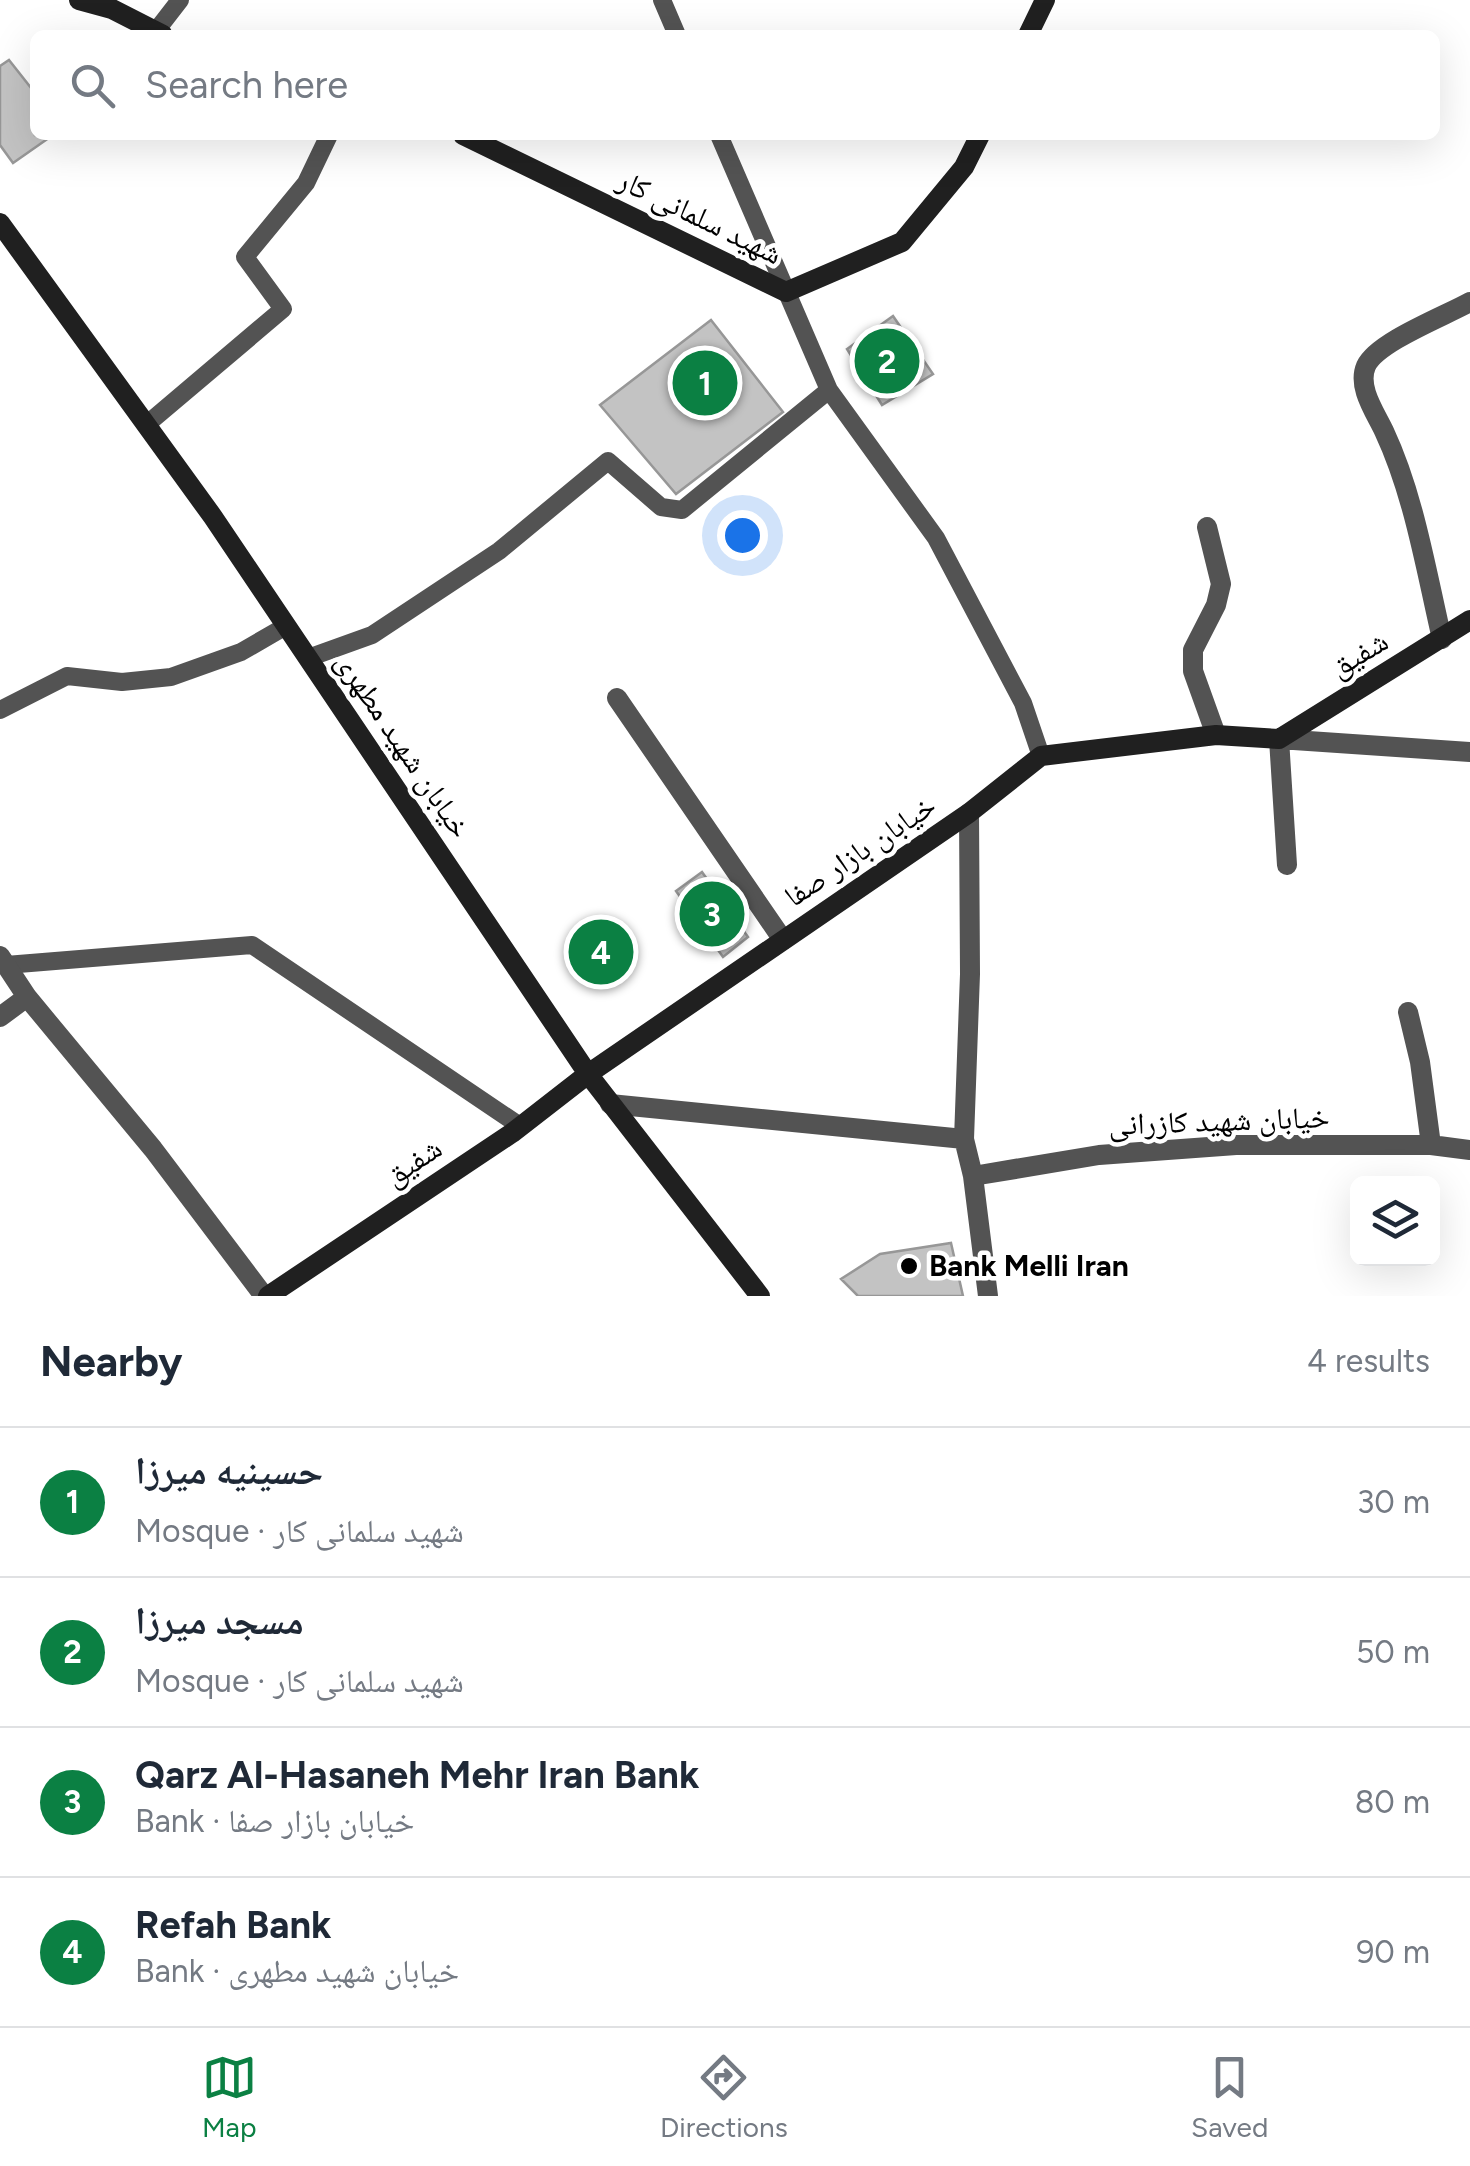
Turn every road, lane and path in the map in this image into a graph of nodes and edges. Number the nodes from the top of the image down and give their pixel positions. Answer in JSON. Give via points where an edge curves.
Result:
{"nodes":[{"id":1,"x":79,"y":0,"type":"edge"},
{"id":2,"x":180,"y":0,"type":"edge"},
{"id":3,"x":662,"y":0,"type":"edge"},
{"id":4,"x":1045,"y":0,"type":"edge"},
{"id":5,"x":153,"y":30,"type":"edge"},
{"id":6,"x":161,"y":30,"type":"edge"},
{"id":7,"x":675,"y":30,"type":"edge"},
{"id":8,"x":1030,"y":30,"type":"edge"},
{"id":9,"x":327,"y":140,"type":"edge"},
{"id":10,"x":473,"y":140,"type":"edge"},
{"id":11,"x":721,"y":140,"type":"edge"},
{"id":12,"x":978,"y":140,"type":"edge"},
{"id":13,"x":0,"y":223,"type":"edge"},
{"id":14,"x":786,"y":292,"type":"junction"},
{"id":15,"x":1470,"y":302,"type":"edge"},
{"id":16,"x":829,"y":390,"type":"junction"},
{"id":17,"x":146,"y":424,"type":"junction"},
{"id":18,"x":1208,"y":527,"type":"dead end"},
{"id":19,"x":1470,"y":620,"type":"edge"},
{"id":20,"x":286,"y":626,"type":"junction"},
{"id":21,"x":1442,"y":639,"type":"junction"},
{"id":22,"x":308,"y":658,"type":"junction"},
{"id":23,"x":616,"y":698,"type":"dead end"},
{"id":24,"x":0,"y":710,"type":"edge"},
{"id":25,"x":1216,"y":734,"type":"junction"},
{"id":26,"x":1279,"y":739,"type":"junction"},
{"id":27,"x":1470,"y":752,"type":"edge"},
{"id":28,"x":1041,"y":756,"type":"junction"},
{"id":29,"x":968,"y":813,"type":"junction"},
{"id":30,"x":1287,"y":865,"type":"dead end"},
{"id":31,"x":783,"y":940,"type":"junction"},
{"id":32,"x":3,"y":961,"type":"edge"},
{"id":33,"x":27,"y":997,"type":"junction"},
{"id":34,"x":1408,"y":1012,"type":"dead end"},
{"id":35,"x":0,"y":1017,"type":"edge"},
{"id":36,"x":588,"y":1074,"type":"junction"},
{"id":37,"x":610,"y":1104,"type":"junction"},
{"id":38,"x":520,"y":1126,"type":"junction"},
{"id":39,"x":964,"y":1139,"type":"junction"},
{"id":40,"x":1431,"y":1146,"type":"junction"},
{"id":41,"x":1470,"y":1150,"type":"edge"},
{"id":42,"x":972,"y":1176,"type":"junction"},
{"id":43,"x":266,"y":1296,"type":"edge"},
{"id":44,"x":760,"y":1296,"type":"edge"},
{"id":45,"x":988,"y":1296,"type":"edge"}],
"edges":[{"from":1,"to":5,"type":"street"},
{"from":2,"to":6,"type":"lane"},
{"from":3,"to":7,"type":"lane"},
{"from":4,"to":8,"type":"street"},
{"from":9,"to":17,"type":"lane","via":[[306,183],[245,257],[283,309]]},
{"from":10,"to":14,"type":"street","name":"شهید سلمانی کار"},
{"from":11,"to":14,"type":"lane"},
{"from":12,"to":14,"type":"street","name":"شهید سلمانی کار","via":[[964,167],[902,242]]},
{"from":13,"to":17,"type":"street","name":"خیابان شهید مطهری"},
{"from":14,"to":16,"type":"lane"},
{"from":15,"to":21,"type":"street","via":[[1376,352],[1364,369],[1364,390],[1388,438]]},
{"from":16,"to":22,"type":"lane","via":[[682,510],[661,507],[608,461],[500,551],[372,635]]},
{"from":16,"to":28,"type":"lane","via":[[936,538],[1024,703]]},
{"from":17,"to":20,"type":"street","name":"خیابان شهید مطهری"},
{"from":18,"to":25,"type":"street","via":[[1222,584],[1193,650],[1193,671]]},
{"from":19,"to":21,"type":"street","name":"شفیق"},
{"from":20,"to":22,"type":"street","name":"خیابان شهید مطهری"},
{"from":20,"to":24,"type":"lane","via":[[242,652],[171,678],[66,676]]},
{"from":21,"to":26,"type":"street","name":"شفیق"},
{"from":22,"to":36,"type":"street","name":"خیابان شهید مطهری"},
{"from":23,"to":31,"type":"street"},
{"from":25,"to":26,"type":"street"},
{"from":25,"to":28,"type":"street"},
{"from":26,"to":27,"type":"street"},
{"from":26,"to":30,"type":"street"},
{"from":28,"to":29,"type":"street"},
{"from":29,"to":31,"type":"street","name":"خیابان بازار صفا"},
{"from":29,"to":39,"type":"street"},
{"from":31,"to":36,"type":"street","name":"خیابان بازار صفا"},
{"from":32,"to":33,"type":"street"},
{"from":32,"to":38,"type":"lane","via":[[252,944]]},
{"from":33,"to":35,"type":"street"},
{"from":33,"to":43,"type":"street"},
{"from":34,"to":40,"type":"street"},
{"from":36,"to":37,"type":"street","name":"خیابان شهید مطهری"},
{"from":36,"to":38,"type":"street","name":"شفیق"},
{"from":37,"to":39,"type":"street"},
{"from":37,"to":44,"type":"street","name":"خیابان شهید مطهری"},
{"from":38,"to":43,"type":"street","name":"شفیق"},
{"from":39,"to":42,"type":"street"},
{"from":40,"to":41,"type":"street","name":"خیابان شهید کازرانی"},
{"from":40,"to":42,"type":"street","name":"خیابان شهید کازرانی","via":[[1217,1147],[1099,1155]]},
{"from":42,"to":45,"type":"street"}]}
